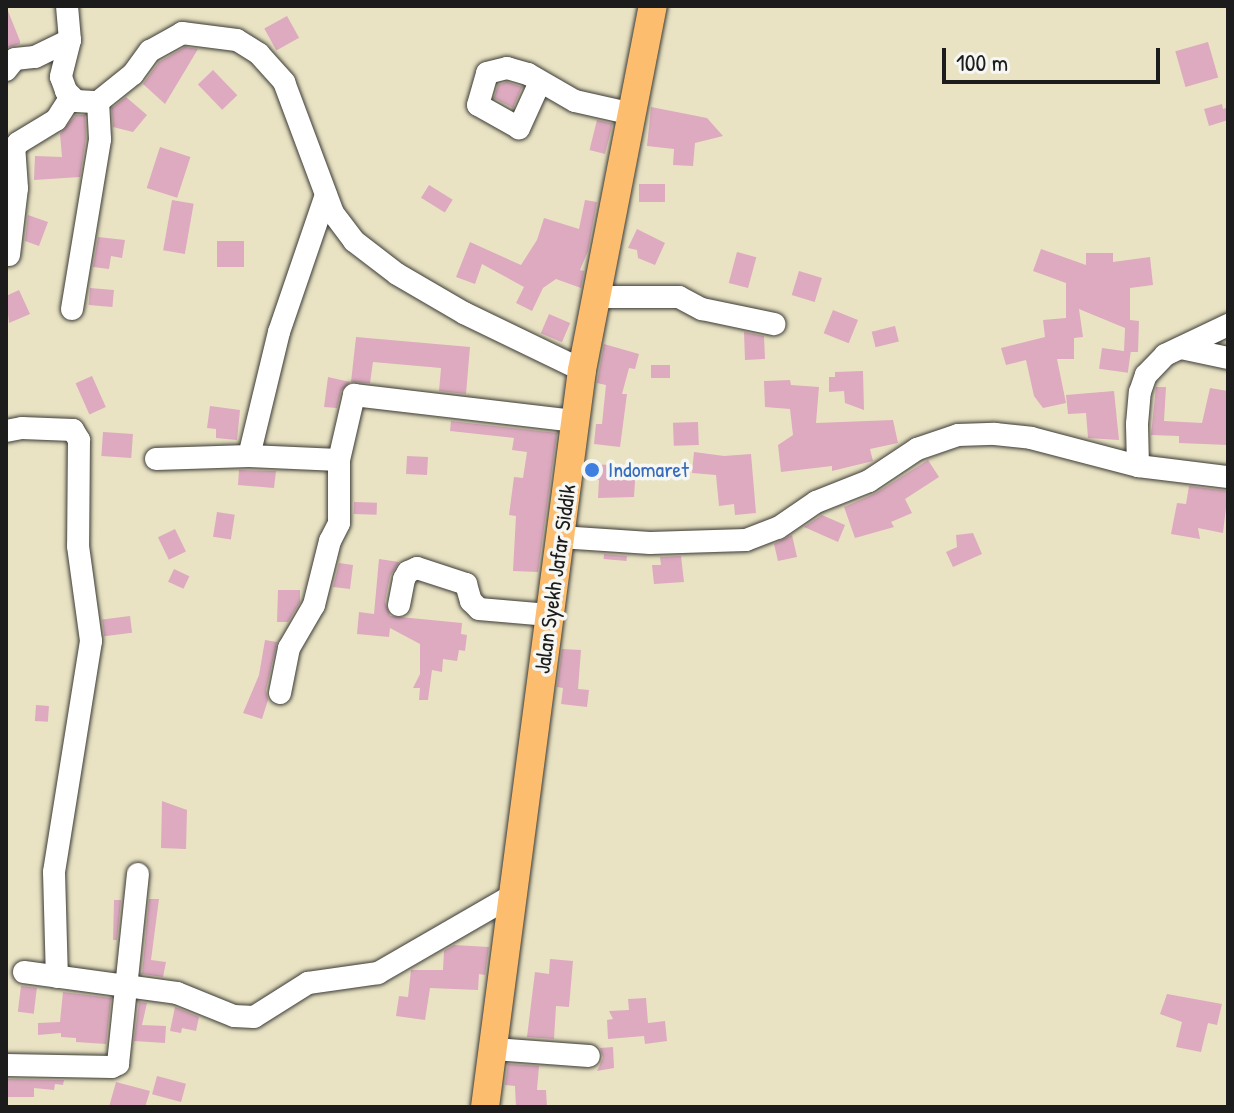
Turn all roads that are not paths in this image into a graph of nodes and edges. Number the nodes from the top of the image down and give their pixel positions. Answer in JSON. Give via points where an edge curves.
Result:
{"nodes":[{"id":1,"x":67,"y":6,"type":"edge"},
{"id":2,"x":653,"y":6,"type":"edge"},
{"id":3,"x":70,"y":40,"type":"junction"},
{"id":4,"x":6,"y":70,"type":"edge"},
{"id":5,"x":540,"y":82,"type":"dead end"},
{"id":6,"x":71,"y":97,"type":"junction"},
{"id":7,"x":98,"y":102,"type":"junction"},
{"id":8,"x":632,"y":114,"type":"junction"},
{"id":9,"x":326,"y":195,"type":"junction"},
{"id":10,"x":11,"y":203,"type":"edge"},
{"id":11,"x":9,"y":255,"type":"dead end"},
{"id":12,"x":597,"y":297,"type":"junction"},
{"id":13,"x":72,"y":309,"type":"dead end"},
{"id":14,"x":774,"y":324,"type":"dead end"},
{"id":15,"x":1228,"y":325,"type":"edge"},
{"id":16,"x":1181,"y":348,"type":"junction"},
{"id":17,"x":1228,"y":358,"type":"edge"},
{"id":18,"x":582,"y":370,"type":"junction"},
{"id":19,"x":575,"y":421,"type":"junction"},
{"id":20,"x":6,"y":431,"type":"edge"},
{"id":21,"x":249,"y":456,"type":"junction"},
{"id":22,"x":156,"y":459,"type":"dead end"},
{"id":23,"x":339,"y":460,"type":"junction"},
{"id":24,"x":1138,"y":466,"type":"junction"},
{"id":25,"x":1228,"y":477,"type":"edge"},
{"id":26,"x":560,"y":537,"type":"junction"},
{"id":27,"x":399,"y":605,"type":"dead end"},
{"id":28,"x":549,"y":615,"type":"junction"},
{"id":29,"x":280,"y":693,"type":"dead end"},
{"id":30,"x":138,"y":874,"type":"dead end"},
{"id":31,"x":515,"y":894,"type":"junction"},
{"id":32,"x":24,"y":972,"type":"dead end"},
{"id":33,"x":57,"y":977,"type":"junction"},
{"id":34,"x":127,"y":986,"type":"junction"},
{"id":35,"x":494,"y":1049,"type":"junction"},
{"id":36,"x":589,"y":1056,"type":"dead end"},
{"id":37,"x":6,"y":1065,"type":"edge"},
{"id":38,"x":485,"y":1107,"type":"edge"}],
"edges":[{"from":1,"to":3,"type":"street"},
{"from":2,"to":8,"type":"main road","name":"Jalan Syekh Jafar Siddik"},
{"from":3,"to":4,"type":"street","via":[[35,57],[15,59]]},
{"from":3,"to":6,"type":"street","via":[[61,77]]},
{"from":5,"to":8,"type":"street","via":[[575,101]]},
{"from":6,"to":7,"type":"street"},
{"from":6,"to":10,"type":"street","via":[[56,120],[14,149]]},
{"from":7,"to":9,"type":"street","via":[[133,74],[150,51],[182,33],[237,40],[259,54],[284,82]]},
{"from":7,"to":13,"type":"street","via":[[98,155]]},
{"from":8,"to":12,"type":"main road","name":"Jalan Syekh Jafar Siddik"},
{"from":9,"to":18,"type":"street","via":[[354,241],[397,274]]},
{"from":9,"to":21,"type":"street","via":[[279,332]]},
{"from":10,"to":11,"type":"street"},
{"from":12,"to":14,"type":"street","via":[[679,297],[702,309]]},
{"from":12,"to":18,"type":"main road","name":"Jalan Syekh Jafar Siddik"},
{"from":15,"to":16,"type":"street"},
{"from":16,"to":17,"type":"street"},
{"from":16,"to":24,"type":"street","via":[[1153,366],[1143,384]]},
{"from":18,"to":19,"type":"main road","name":"Jalan Syekh Jafar Siddik"},
{"from":19,"to":23,"type":"street","via":[[354,395]]},
{"from":19,"to":26,"type":"main road","name":"Jalan Syekh Jafar Siddik"},
{"from":20,"to":33,"type":"street","via":[[73,430],[79,440],[78,546],[91,641],[54,872]]},
{"from":21,"to":22,"type":"street"},
{"from":21,"to":23,"type":"street"},
{"from":23,"to":29,"type":"street","via":[[339,523],[314,605],[289,648]]},
{"from":24,"to":25,"type":"street"},
{"from":24,"to":26,"type":"street","via":[[1031,438],[958,435],[917,449],[869,481],[746,540],[650,543]]},
{"from":26,"to":28,"type":"main road","name":"Jalan Syekh Jafar Siddik"},
{"from":27,"to":28,"type":"street","via":[[408,572],[417,568],[466,584],[479,609]]},
{"from":28,"to":31,"type":"main road","name":"Jalan Syekh Jafar Siddik"},
{"from":30,"to":34,"type":"street"},
{"from":31,"to":34,"type":"street","via":[[378,973],[308,983],[254,1017],[234,1016],[177,993]]},
{"from":31,"to":35,"type":"main road","name":"Jalan Syekh Jafar Siddik"},
{"from":32,"to":33,"type":"street"},
{"from":33,"to":34,"type":"street"},
{"from":34,"to":37,"type":"street","via":[[115,1067]]},
{"from":35,"to":36,"type":"street"},
{"from":35,"to":38,"type":"main road","name":"Jalan Syekh Jafar Siddik"}]}
